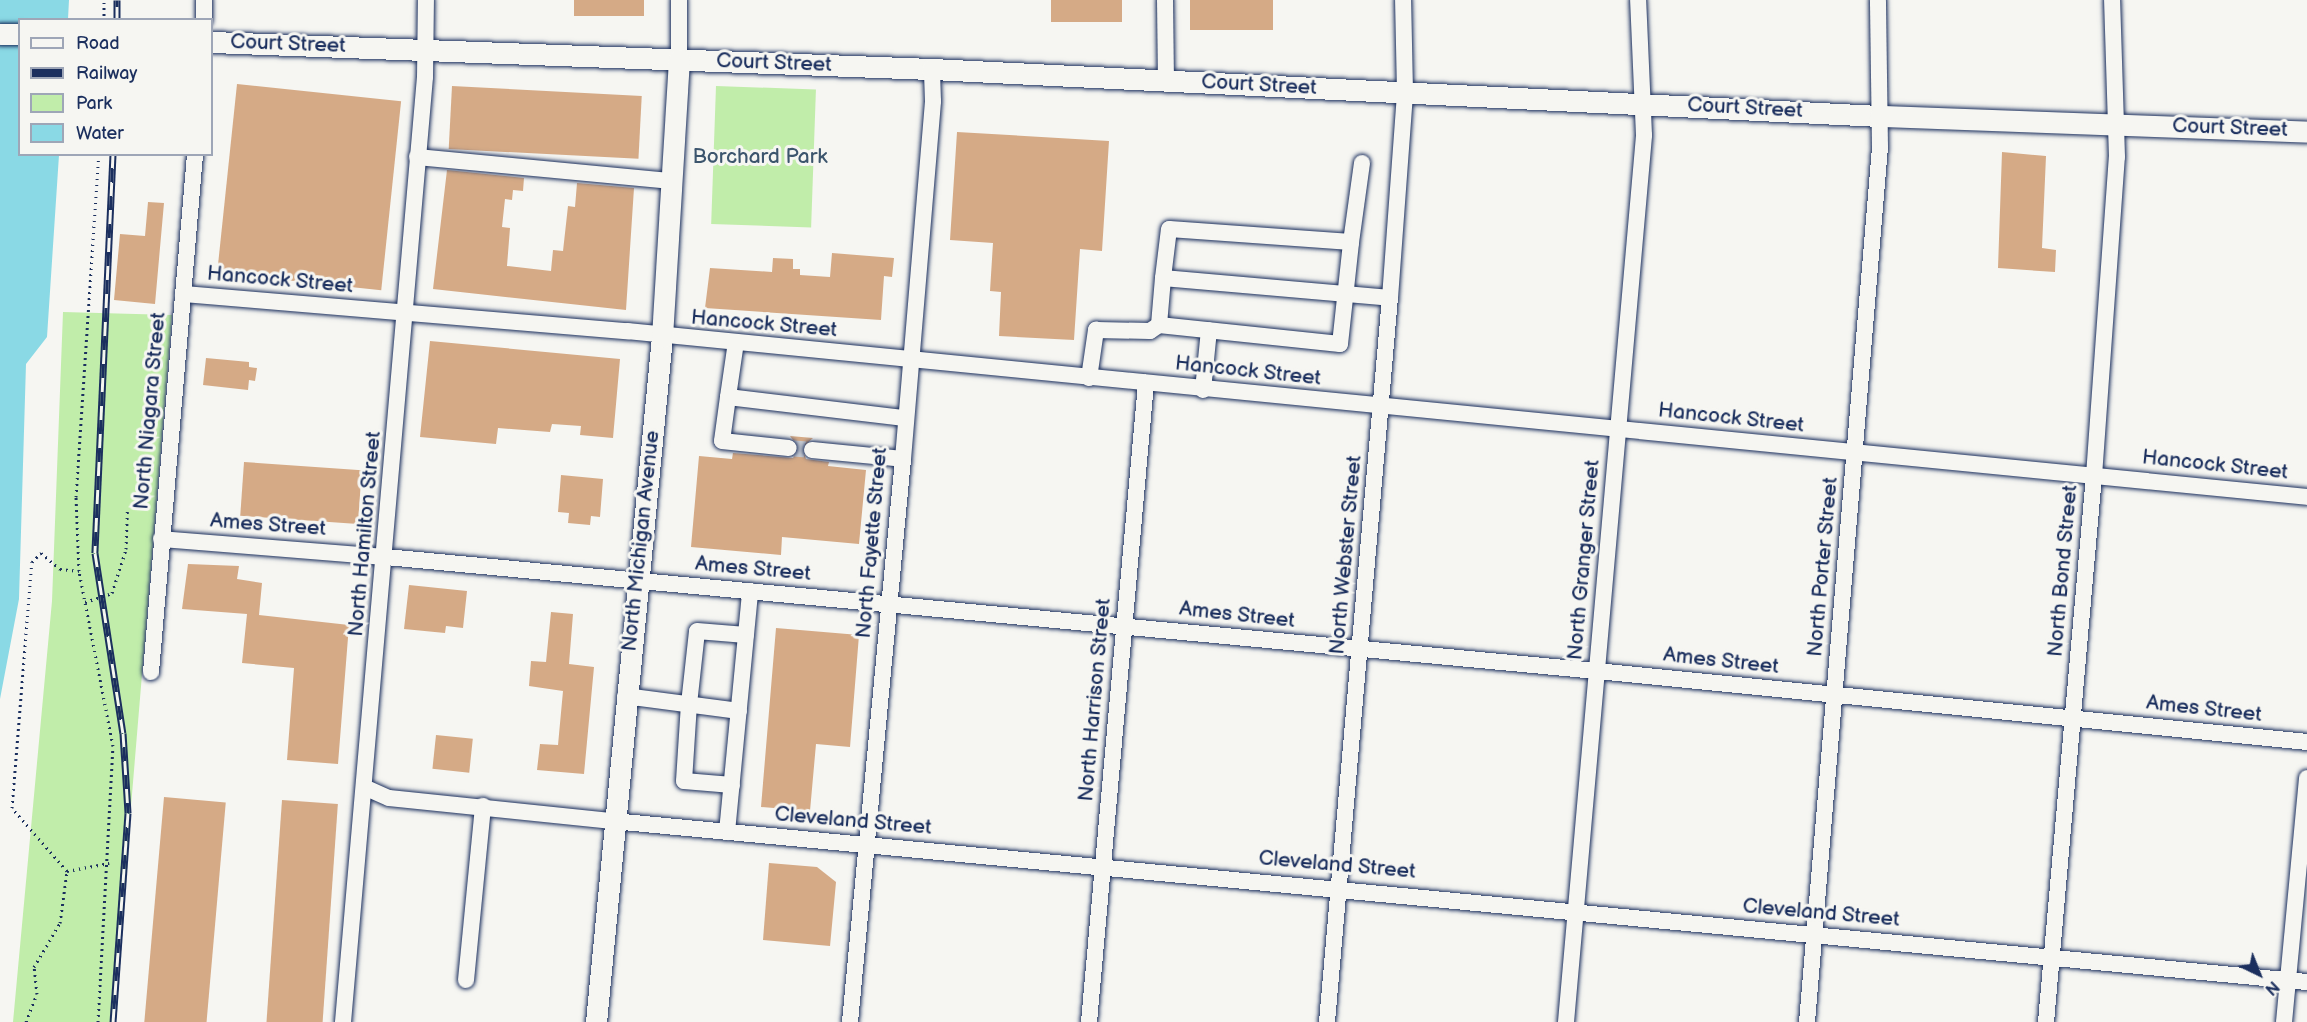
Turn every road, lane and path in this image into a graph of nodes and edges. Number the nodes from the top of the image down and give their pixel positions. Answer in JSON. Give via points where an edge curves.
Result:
{"nodes":[{"id":1,"x":204,"y":0,"type":"edge"},
{"id":2,"x":426,"y":0,"type":"edge"},
{"id":3,"x":680,"y":0,"type":"edge"},
{"id":4,"x":1165,"y":0,"type":"edge"},
{"id":5,"x":1403,"y":0,"type":"edge"},
{"id":6,"x":1638,"y":0,"type":"edge"},
{"id":7,"x":1878,"y":0,"type":"edge"},
{"id":8,"x":2112,"y":0,"type":"edge"},
{"id":9,"x":104,"y":2,"type":"dead end"},
{"id":10,"x":104,"y":18,"type":"edge"},
{"id":11,"x":204,"y":18,"type":"edge"},
{"id":12,"x":0,"y":34,"type":"edge"},
{"id":13,"x":18,"y":34,"type":"edge"},
{"id":14,"x":213,"y":42,"type":"edge"},
{"id":15,"x":427,"y":50,"type":"junction"},
{"id":16,"x":679,"y":60,"type":"junction"},
{"id":17,"x":932,"y":69,"type":"junction"},
{"id":18,"x":1166,"y":80,"type":"junction"},
{"id":19,"x":1405,"y":92,"type":"junction"},
{"id":20,"x":1640,"y":102,"type":"junction"},
{"id":21,"x":1880,"y":116,"type":"junction"},
{"id":22,"x":2114,"y":123,"type":"junction"},
{"id":23,"x":2307,"y":132,"type":"edge"},
{"id":24,"x":99,"y":156,"type":"edge"},
{"id":25,"x":195,"y":156,"type":"edge"},
{"id":26,"x":417,"y":157,"type":"junction"},
{"id":27,"x":1362,"y":163,"type":"dead end"},
{"id":28,"x":672,"y":181,"type":"junction"},
{"id":29,"x":1351,"y":242,"type":"junction"},
{"id":30,"x":1163,"y":278,"type":"junction"},
{"id":31,"x":183,"y":294,"type":"junction"},
{"id":32,"x":1347,"y":294,"type":"junction"},
{"id":33,"x":1390,"y":298,"type":"junction"},
{"id":34,"x":406,"y":313,"type":"junction"},
{"id":35,"x":1159,"y":325,"type":"junction"},
{"id":36,"x":1209,"y":330,"type":"junction"},
{"id":37,"x":662,"y":337,"type":"junction"},
{"id":38,"x":736,"y":342,"type":"junction"},
{"id":39,"x":911,"y":361,"type":"junction"},
{"id":40,"x":1089,"y":378,"type":"junction"},
{"id":41,"x":1146,"y":383,"type":"junction"},
{"id":42,"x":1203,"y":390,"type":"junction"},
{"id":43,"x":728,"y":397,"type":"junction"},
{"id":44,"x":1382,"y":408,"type":"junction"},
{"id":45,"x":905,"y":418,"type":"junction"},
{"id":46,"x":1618,"y":429,"type":"junction"},
{"id":47,"x":789,"y":447,"type":"tunnel mouth"},
{"id":48,"x":812,"y":450,"type":"tunnel mouth"},
{"id":49,"x":1856,"y":454,"type":"junction"},
{"id":50,"x":903,"y":459,"type":"junction"},
{"id":51,"x":2094,"y":476,"type":"junction"},
{"id":52,"x":2307,"y":497,"type":"edge"},
{"id":53,"x":127,"y":511,"type":"dead end"},
{"id":54,"x":161,"y":540,"type":"junction"},
{"id":55,"x":386,"y":556,"type":"junction"},
{"id":56,"x":79,"y":571,"type":"junction"},
{"id":57,"x":636,"y":580,"type":"junction"},
{"id":58,"x":750,"y":591,"type":"junction"},
{"id":59,"x":85,"y":602,"type":"junction"},
{"id":60,"x":889,"y":604,"type":"junction"},
{"id":61,"x":1124,"y":627,"type":"junction"},
{"id":62,"x":746,"y":635,"type":"junction"},
{"id":63,"x":1361,"y":650,"type":"junction"},
{"id":64,"x":1597,"y":670,"type":"junction"},
{"id":65,"x":151,"y":672,"type":"dead end"},
{"id":66,"x":625,"y":696,"type":"junction"},
{"id":67,"x":1834,"y":696,"type":"junction"},
{"id":68,"x":689,"y":704,"type":"junction"},
{"id":69,"x":739,"y":711,"type":"junction"},
{"id":70,"x":2072,"y":719,"type":"junction"},
{"id":71,"x":2307,"y":742,"type":"edge"},
{"id":72,"x":2307,"y":778,"type":"edge"},
{"id":73,"x":732,"y":785,"type":"junction"},
{"id":74,"x":364,"y":788,"type":"junction"},
{"id":75,"x":483,"y":806,"type":"junction"},
{"id":76,"x":613,"y":821,"type":"junction"},
{"id":77,"x":727,"y":832,"type":"junction"},
{"id":78,"x":864,"y":845,"type":"junction"},
{"id":79,"x":109,"y":863,"type":"junction"},
{"id":80,"x":1102,"y":867,"type":"junction"},
{"id":81,"x":67,"y":871,"type":"junction"},
{"id":82,"x":1337,"y":887,"type":"junction"},
{"id":83,"x":1575,"y":912,"type":"junction"},
{"id":84,"x":1815,"y":935,"type":"junction"},
{"id":85,"x":2051,"y":960,"type":"junction"},
{"id":86,"x":466,"y":980,"type":"dead end"},
{"id":87,"x":2288,"y":980,"type":"junction"},
{"id":88,"x":2307,"y":982,"type":"edge"},
{"id":89,"x":26,"y":1022,"type":"edge"},
{"id":90,"x":98,"y":1022,"type":"edge"},
{"id":91,"x":343,"y":1022,"type":"edge"},
{"id":92,"x":596,"y":1022,"type":"edge"},
{"id":93,"x":850,"y":1022,"type":"edge"},
{"id":94,"x":1089,"y":1022,"type":"edge"},
{"id":95,"x":1327,"y":1022,"type":"edge"},
{"id":96,"x":1566,"y":1022,"type":"edge"},
{"id":97,"x":1807,"y":1022,"type":"edge"},
{"id":98,"x":2046,"y":1022,"type":"edge"},
{"id":99,"x":2284,"y":1022,"type":"edge"}],
"edges":[{"from":1,"to":11,"type":"street"},
{"from":2,"to":15,"type":"street","name":"North Hamilton Street"},
{"from":3,"to":16,"type":"street"},
{"from":4,"to":18,"type":"street"},
{"from":5,"to":19,"type":"street","name":"North Webster Street"},
{"from":6,"to":20,"type":"street","name":"North Granger Street"},
{"from":7,"to":21,"type":"street","name":"North Porter Street"},
{"from":8,"to":22,"type":"street","name":"North Bond Street"},
{"from":9,"to":10,"type":"path"},
{"from":12,"to":13,"type":"main road"},
{"from":14,"to":15,"type":"main road","name":"Court Street"},
{"from":15,"to":16,"type":"main road","name":"Court Street"},
{"from":15,"to":26,"type":"street","name":"North Hamilton Street"},
{"from":16,"to":17,"type":"main road","name":"Court Street"},
{"from":16,"to":28,"type":"main road","name":"North Michigan Avenue"},
{"from":17,"to":18,"type":"main road","name":"Court Street"},
{"from":17,"to":39,"type":"street","name":"North Fayette Street","via":[[933,102]]},
{"from":18,"to":19,"type":"main road","name":"Court Street"},
{"from":19,"to":20,"type":"main road","name":"Court Street"},
{"from":19,"to":33,"type":"street","name":"North Webster Street"},
{"from":20,"to":21,"type":"main road","name":"Court Street"},
{"from":20,"to":46,"type":"street","name":"North Granger Street","via":[[1644,135]]},
{"from":21,"to":22,"type":"main road","name":"Court Street"},
{"from":21,"to":49,"type":"street","name":"North Porter Street"},
{"from":22,"to":23,"type":"main road","name":"Court Street"},
{"from":22,"to":51,"type":"street","name":"North Bond Street","via":[[2117,157]]},
{"from":24,"to":56,"type":"path","via":[[76,497]]},
{"from":25,"to":31,"type":"street","name":"North Niagara Street"},
{"from":26,"to":28,"type":"street"},
{"from":26,"to":34,"type":"street","name":"North Hamilton Street"},
{"from":27,"to":29,"type":"street"},
{"from":28,"to":37,"type":"main road","name":"North Michigan Avenue"},
{"from":29,"to":30,"type":"street","via":[[1169,229]]},
{"from":29,"to":32,"type":"street"},
{"from":30,"to":32,"type":"street"},
{"from":30,"to":35,"type":"street"},
{"from":31,"to":34,"type":"street","name":"Hancock Street"},
{"from":31,"to":54,"type":"street","name":"North Niagara Street"},
{"from":32,"to":33,"type":"street"},
{"from":32,"to":36,"type":"street","via":[[1340,344]]},
{"from":33,"to":44,"type":"street","name":"North Webster Street"},
{"from":34,"to":37,"type":"street","name":"Hancock Street"},
{"from":34,"to":55,"type":"street","name":"North Hamilton Street"},
{"from":35,"to":36,"type":"street"},
{"from":35,"to":40,"type":"street","via":[[1150,331],[1096,330]]},
{"from":36,"to":42,"type":"street"},
{"from":37,"to":38,"type":"street","name":"Hancock Street"},
{"from":37,"to":57,"type":"main road","name":"North Michigan Avenue"},
{"from":38,"to":39,"type":"street","name":"Hancock Street"},
{"from":38,"to":43,"type":"street"},
{"from":39,"to":40,"type":"street","name":"Hancock Street"},
{"from":39,"to":45,"type":"street","name":"North Fayette Street"},
{"from":40,"to":41,"type":"street","name":"Hancock Street"},
{"from":41,"to":42,"type":"street","name":"Hancock Street"},
{"from":41,"to":61,"type":"street","name":"North Harrison Street"},
{"from":42,"to":44,"type":"street","name":"Hancock Street"},
{"from":43,"to":45,"type":"street"},
{"from":43,"to":47,"type":"street","via":[[722,441]]},
{"from":44,"to":46,"type":"street","name":"Hancock Street"},
{"from":44,"to":63,"type":"street","name":"North Webster Street"},
{"from":45,"to":50,"type":"street","name":"North Fayette Street"},
{"from":46,"to":49,"type":"street","name":"Hancock Street"},
{"from":46,"to":64,"type":"street","name":"North Granger Street"},
{"from":48,"to":50,"type":"street"},
{"from":49,"to":51,"type":"street","name":"Hancock Street"},
{"from":49,"to":67,"type":"street","name":"North Porter Street"},
{"from":50,"to":60,"type":"street","name":"North Fayette Street"},
{"from":51,"to":52,"type":"street","name":"Hancock Street"},
{"from":51,"to":70,"type":"street","name":"North Bond Street"},
{"from":53,"to":59,"type":"path","via":[[126,549],[112,593]]},
{"from":54,"to":55,"type":"street","name":"Ames Street"},
{"from":54,"to":65,"type":"street","name":"North Niagara Street"},
{"from":55,"to":57,"type":"street","name":"Ames Street"},
{"from":55,"to":74,"type":"street","name":"North Hamilton Street"},
{"from":56,"to":59,"type":"path"},
{"from":56,"to":81,"type":"path","via":[[60,569],[41,553],[32,562],[12,808]]},
{"from":57,"to":58,"type":"street","name":"Ames Street"},
{"from":57,"to":66,"type":"main road","name":"North Michigan Avenue"},
{"from":58,"to":60,"type":"street","name":"Ames Street"},
{"from":58,"to":62,"type":"street"},
{"from":59,"to":79,"type":"path","via":[[113,746]]},
{"from":60,"to":61,"type":"street","name":"Ames Street"},
{"from":60,"to":78,"type":"street","name":"North Fayette Street"},
{"from":61,"to":63,"type":"street","name":"Ames Street"},
{"from":61,"to":80,"type":"street","name":"North Harrison Street"},
{"from":62,"to":68,"type":"street","via":[[697,631]]},
{"from":62,"to":69,"type":"street"},
{"from":63,"to":64,"type":"street","name":"Ames Street"},
{"from":63,"to":82,"type":"street","name":"North Webster Street"},
{"from":64,"to":67,"type":"street","name":"Ames Street"},
{"from":64,"to":83,"type":"street","name":"North Granger Street"},
{"from":66,"to":68,"type":"street"},
{"from":66,"to":76,"type":"main road","name":"North Michigan Avenue"},
{"from":67,"to":70,"type":"street","name":"Ames Street"},
{"from":67,"to":84,"type":"street","name":"North Porter Street"},
{"from":68,"to":69,"type":"street"},
{"from":68,"to":73,"type":"street","via":[[684,781]]},
{"from":69,"to":73,"type":"street"},
{"from":70,"to":71,"type":"street","name":"Ames Street"},
{"from":70,"to":85,"type":"street","name":"North Bond Street"},
{"from":72,"to":87,"type":"street"},
{"from":73,"to":77,"type":"street"},
{"from":74,"to":75,"type":"street","name":"Cleveland Street","via":[[389,798]]},
{"from":74,"to":91,"type":"street","name":"North Hamilton Street"},
{"from":75,"to":76,"type":"street","name":"Cleveland Street"},
{"from":75,"to":86,"type":"street"},
{"from":76,"to":77,"type":"street","name":"Cleveland Street"},
{"from":76,"to":92,"type":"main road","name":"North Michigan Avenue"},
{"from":77,"to":78,"type":"street","name":"Cleveland Street"},
{"from":78,"to":80,"type":"street","name":"Cleveland Street"},
{"from":78,"to":93,"type":"street","name":"North Fayette Street"},
{"from":79,"to":81,"type":"path"},
{"from":79,"to":90,"type":"path"},
{"from":80,"to":82,"type":"street","name":"Cleveland Street"},
{"from":80,"to":94,"type":"street","name":"North Harrison Street"},
{"from":81,"to":89,"type":"path","via":[[60,923],[34,967],[37,994]]},
{"from":82,"to":83,"type":"street","name":"Cleveland Street"},
{"from":82,"to":95,"type":"street","name":"North Webster Street"},
{"from":83,"to":84,"type":"street","name":"Cleveland Street"},
{"from":83,"to":96,"type":"street","name":"North Granger Street"},
{"from":84,"to":85,"type":"street","name":"Cleveland Street"},
{"from":84,"to":97,"type":"street","name":"North Porter Street"},
{"from":85,"to":87,"type":"street","name":"Cleveland Street"},
{"from":85,"to":98,"type":"street","name":"North Bond Street"},
{"from":87,"to":88,"type":"street","name":"Cleveland Street"},
{"from":87,"to":99,"type":"street"}]}
